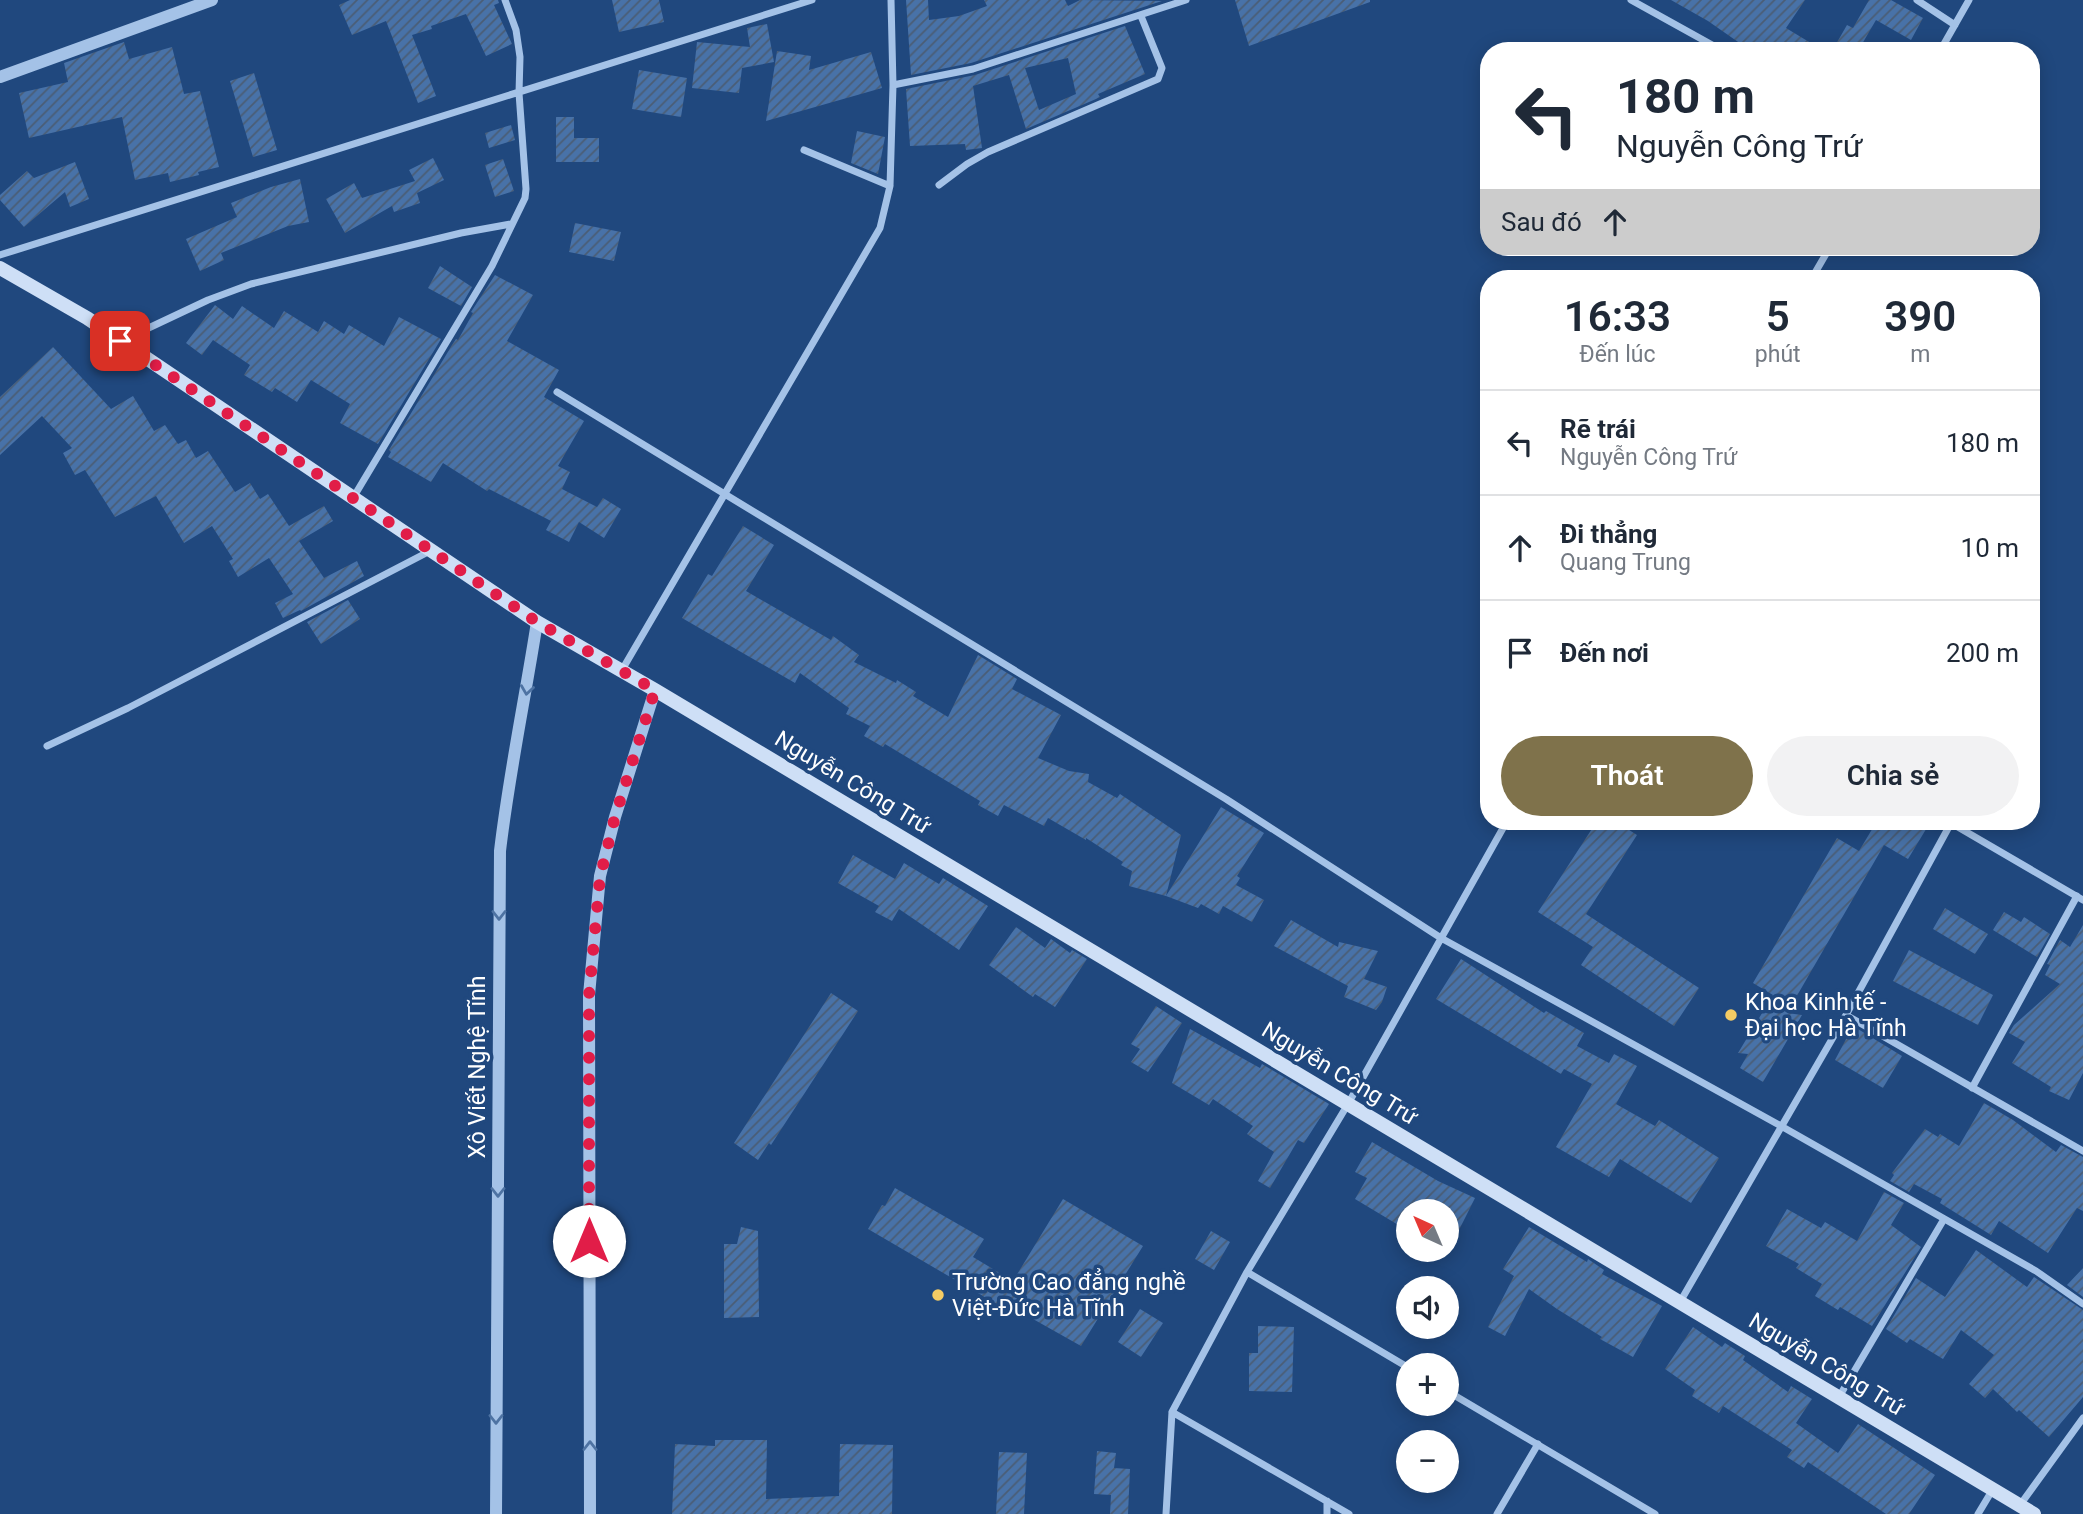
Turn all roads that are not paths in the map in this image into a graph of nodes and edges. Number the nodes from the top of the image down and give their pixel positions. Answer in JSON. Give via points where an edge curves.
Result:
{"nodes":[{"id":1,"x":212,"y":0,"type":"edge"},
{"id":2,"x":505,"y":0,"type":"edge"},
{"id":3,"x":812,"y":0,"type":"edge"},
{"id":4,"x":891,"y":0,"type":"edge"},
{"id":5,"x":1186,"y":0,"type":"edge"},
{"id":6,"x":1631,"y":0,"type":"edge"},
{"id":7,"x":1917,"y":0,"type":"edge"},
{"id":8,"x":1969,"y":0,"type":"edge"},
{"id":9,"x":1140,"y":16,"type":"junction"},
{"id":10,"x":1955,"y":24,"type":"junction"},
{"id":11,"x":1707,"y":42,"type":"edge"},
{"id":12,"x":1945,"y":42,"type":"edge"},
{"id":13,"x":0,"y":77,"type":"edge"},
{"id":14,"x":893,"y":85,"type":"junction"},
{"id":15,"x":519,"y":93,"type":"junction"},
{"id":16,"x":804,"y":150,"type":"dead end"},
{"id":17,"x":939,"y":185,"type":"dead end"},
{"id":18,"x":890,"y":186,"type":"junction"},
{"id":19,"x":511,"y":224,"type":"junction"},
{"id":20,"x":0,"y":255,"type":"edge"},
{"id":21,"x":0,"y":268,"type":"edge"},
{"id":22,"x":120,"y":341,"type":"junction"},
{"id":23,"x":557,"y":392,"type":"dead end"},
{"id":24,"x":726,"y":493,"type":"junction"},
{"id":25,"x":353,"y":499,"type":"junction"},
{"id":26,"x":430,"y":551,"type":"junction"},
{"id":27,"x":537,"y":622,"type":"junction"},
{"id":28,"x":621,"y":672,"type":"junction"},
{"id":29,"x":655,"y":690,"type":"junction"},
{"id":30,"x":47,"y":746,"type":"dead end"},
{"id":31,"x":1502,"y":830,"type":"edge"},
{"id":32,"x":1947,"y":830,"type":"edge"},
{"id":33,"x":1965,"y":830,"type":"edge"},
{"id":34,"x":2080,"y":898,"type":"edge"},
{"id":35,"x":1441,"y":938,"type":"junction"},
{"id":36,"x":1846,"y":1015,"type":"junction"},
{"id":37,"x":1972,"y":1088,"type":"junction"},
{"id":38,"x":1348,"y":1104,"type":"junction"},
{"id":39,"x":1781,"y":1126,"type":"junction"},
{"id":40,"x":2083,"y":1152,"type":"edge"},
{"id":41,"x":1944,"y":1219,"type":"junction"},
{"id":42,"x":1247,"y":1272,"type":"junction"},
{"id":43,"x":1680,"y":1303,"type":"junction"},
{"id":44,"x":2083,"y":1304,"type":"edge"},
{"id":45,"x":1396,"y":1360,"type":"edge"},
{"id":46,"x":1459,"y":1398,"type":"edge"},
{"id":47,"x":1839,"y":1398,"type":"junction"},
{"id":48,"x":1172,"y":1412,"type":"junction"},
{"id":49,"x":2083,"y":1418,"type":"edge"},
{"id":50,"x":1538,"y":1444,"type":"junction"},
{"id":51,"x":1993,"y":1489,"type":"junction"},
{"id":52,"x":1327,"y":1500,"type":"junction"},
{"id":53,"x":2020,"y":1506,"type":"junction"},
{"id":54,"x":496,"y":1514,"type":"edge"},
{"id":55,"x":590,"y":1514,"type":"edge"},
{"id":56,"x":1166,"y":1514,"type":"edge"},
{"id":57,"x":1327,"y":1514,"type":"edge"},
{"id":58,"x":1349,"y":1514,"type":"edge"},
{"id":59,"x":1497,"y":1514,"type":"edge"},
{"id":60,"x":1655,"y":1514,"type":"edge"},
{"id":61,"x":1978,"y":1514,"type":"edge"},
{"id":62,"x":2034,"y":1514,"type":"edge"}],
"edges":[{"from":1,"to":13,"type":"street"},
{"from":2,"to":15,"type":"street","via":[[516,30]]},
{"from":3,"to":15,"type":"street"},
{"from":4,"to":14,"type":"street"},
{"from":5,"to":9,"type":"street"},
{"from":6,"to":11,"type":"street"},
{"from":7,"to":10,"type":"street"},
{"from":8,"to":10,"type":"street"},
{"from":9,"to":14,"type":"street","via":[[973,69]]},
{"from":9,"to":17,"type":"street","via":[[1162,68],[1158,79],[988,152]]},
{"from":10,"to":12,"type":"street"},
{"from":14,"to":18,"type":"street"},
{"from":15,"to":19,"type":"street","via":[[526,189],[523,205]]},
{"from":15,"to":20,"type":"street"},
{"from":16,"to":18,"type":"street"},
{"from":18,"to":24,"type":"street","via":[[880,228]]},
{"from":19,"to":22,"type":"street","via":[[251,284]]},
{"from":19,"to":25,"type":"street","via":[[492,266]]},
{"from":21,"to":22,"type":"main road","name":"Nguyễn Công Trứ"},
{"from":22,"to":25,"type":"main road","name":"Nguyễn Công Trứ"},
{"from":23,"to":24,"type":"street"},
{"from":24,"to":28,"type":"street"},
{"from":24,"to":35,"type":"street","via":[[1226,799]]},
{"from":25,"to":26,"type":"main road","name":"Nguyễn Công Trứ"},
{"from":26,"to":27,"type":"main road","name":"Nguyễn Công Trứ"},
{"from":26,"to":30,"type":"street"},
{"from":27,"to":28,"type":"main road","name":"Nguyễn Công Trứ"},
{"from":27,"to":54,"type":"street","name":"Xô Viết Nghệ Tĩnh","one_way":true,"via":[[500,851]]},
{"from":28,"to":29,"type":"main road","name":"Nguyễn Công Trứ"},
{"from":29,"to":38,"type":"main road","name":"Nguyễn Công Trứ"},
{"from":55,"to":29,"type":"street","one_way":true,"via":[[589,995],[600,877]]},
{"from":31,"to":35,"type":"street"},
{"from":32,"to":36,"type":"street"},
{"from":33,"to":34,"type":"street"},
{"from":34,"to":37,"type":"street"},
{"from":35,"to":38,"type":"street"},
{"from":35,"to":39,"type":"street"},
{"from":36,"to":37,"type":"street"},
{"from":36,"to":39,"type":"street"},
{"from":37,"to":40,"type":"street"},
{"from":38,"to":42,"type":"street"},
{"from":38,"to":43,"type":"main road","name":"Nguyễn Công Trứ"},
{"from":39,"to":41,"type":"street"},
{"from":39,"to":43,"type":"street"},
{"from":41,"to":44,"type":"street","via":[[2036,1271]]},
{"from":41,"to":47,"type":"street"},
{"from":42,"to":45,"type":"street"},
{"from":42,"to":48,"type":"street"},
{"from":43,"to":47,"type":"main road","name":"Nguyễn Công Trứ"},
{"from":46,"to":50,"type":"street"},
{"from":47,"to":51,"type":"main road","name":"Nguyễn Công Trứ"},
{"from":48,"to":52,"type":"street"},
{"from":48,"to":56,"type":"street"},
{"from":49,"to":53,"type":"street"},
{"from":50,"to":59,"type":"street"},
{"from":50,"to":60,"type":"street"},
{"from":51,"to":53,"type":"main road","name":"Nguyễn Công Trứ"},
{"from":51,"to":61,"type":"street"},
{"from":52,"to":57,"type":"street"},
{"from":52,"to":58,"type":"street"},
{"from":53,"to":62,"type":"main road","name":"Nguyễn Công Trứ"}]}
